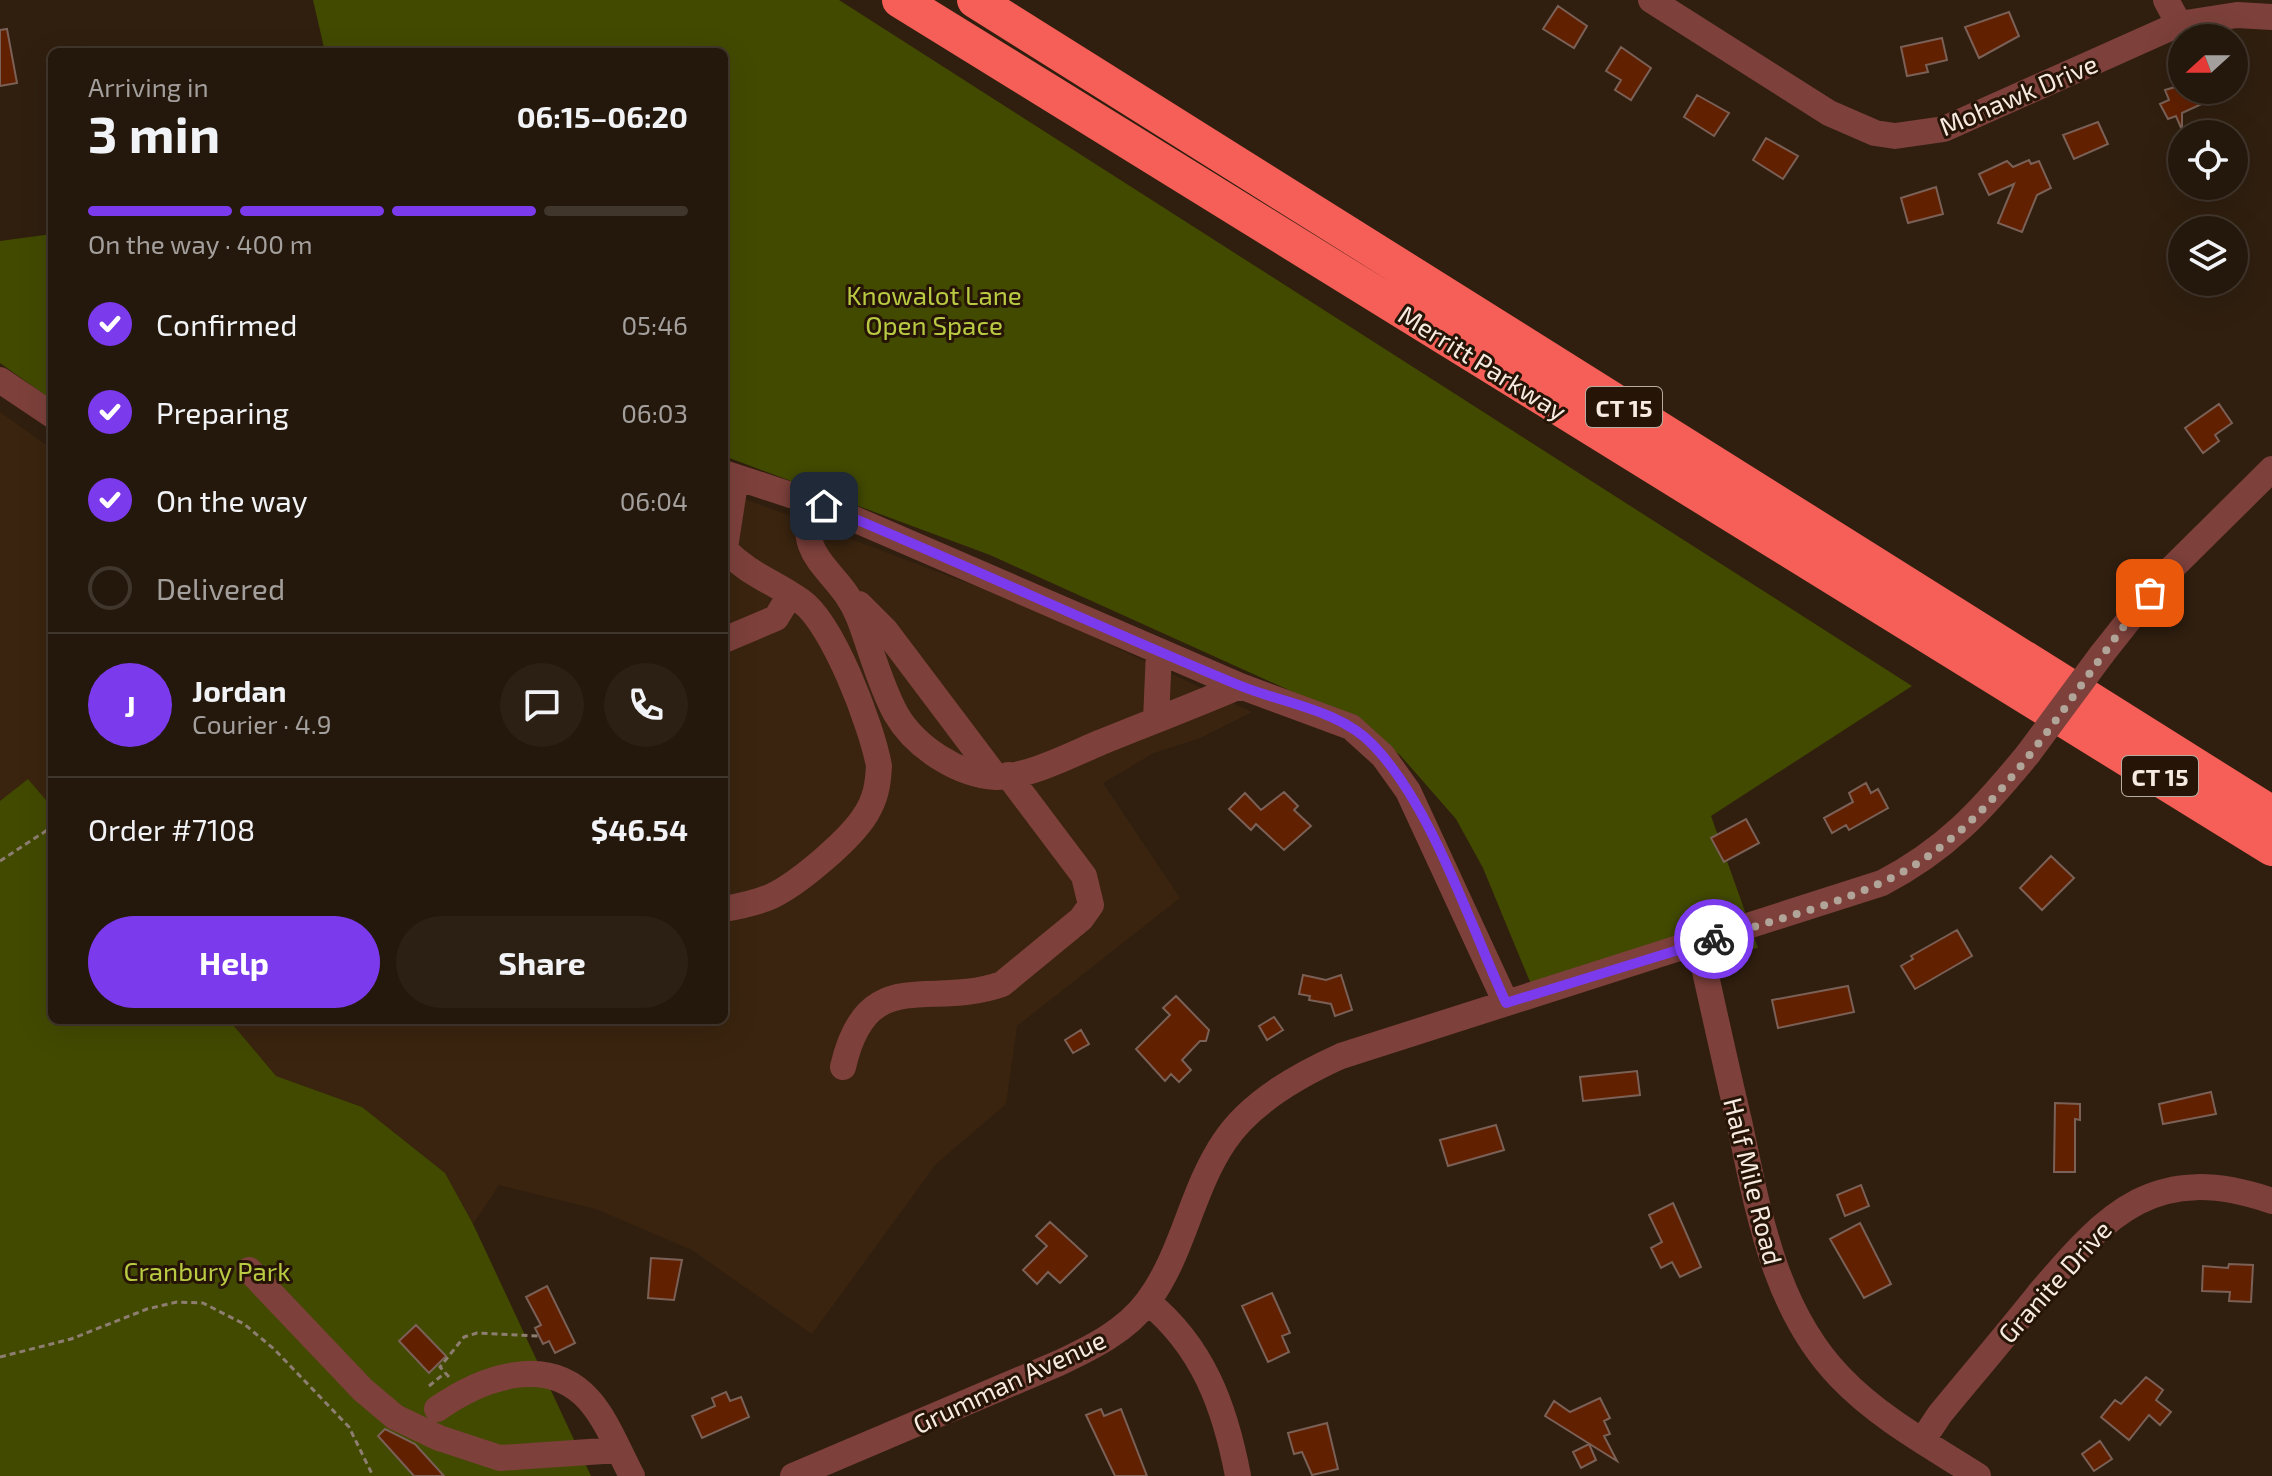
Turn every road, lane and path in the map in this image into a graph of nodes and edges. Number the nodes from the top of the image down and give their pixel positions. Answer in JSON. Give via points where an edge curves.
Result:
{"nodes":[{"id":1,"x":900,"y":0,"type":"edge"},
{"id":2,"x":975,"y":0,"type":"edge"},
{"id":3,"x":1651,"y":0,"type":"edge"},
{"id":4,"x":2166,"y":0,"type":"edge"},
{"id":5,"x":2272,"y":17,"type":"edge"},
{"id":6,"x":2179,"y":24,"type":"joint"},
{"id":7,"x":2168,"y":29,"type":"edge"},
{"id":8,"x":0,"y":380,"type":"edge"},
{"id":9,"x":48,"y":412,"type":"edge"},
{"id":10,"x":2272,"y":469,"type":"edge"},
{"id":11,"x":730,"y":475,"type":"edge"},
{"id":12,"x":728,"y":501,"type":"edge"},
{"id":13,"x":813,"y":503,"type":"junction"},
{"id":14,"x":728,"y":556,"type":"edge"},
{"id":15,"x":790,"y":595,"type":"junction"},
{"id":16,"x":851,"y":596,"type":"junction"},
{"id":17,"x":728,"y":638,"type":"edge"},
{"id":18,"x":1159,"y":651,"type":"junction"},
{"id":19,"x":1240,"y":686,"type":"junction"},
{"id":20,"x":1156,"y":720,"type":"junction"},
{"id":21,"x":1002,"y":776,"type":"junction"},
{"id":22,"x":2272,"y":814,"type":"edge"},
{"id":23,"x":48,"y":830,"type":"edge"},
{"id":24,"x":2272,"y":848,"type":"edge"},
{"id":25,"x":0,"y":861,"type":"edge"},
{"id":26,"x":728,"y":908,"type":"edge"},
{"id":27,"x":1699,"y":944,"type":"junction"},
{"id":28,"x":1506,"y":1003,"type":"junction"},
{"id":29,"x":843,"y":1067,"type":"dead end"},
{"id":30,"x":2272,"y":1201,"type":"edge"},
{"id":31,"x":249,"y":1270,"type":"dead end"},
{"id":32,"x":1148,"y":1302,"type":"junction"},
{"id":33,"x":539,"y":1336,"type":"dead end"},
{"id":34,"x":0,"y":1357,"type":"edge"},
{"id":35,"x":453,"y":1382,"type":"junction"},
{"id":36,"x":429,"y":1401,"type":"joint"},
{"id":37,"x":1922,"y":1441,"type":"junction"},
{"id":38,"x":618,"y":1450,"type":"junction"},
{"id":39,"x":373,"y":1476,"type":"edge"},
{"id":40,"x":632,"y":1476,"type":"edge"},
{"id":41,"x":793,"y":1476,"type":"edge"},
{"id":42,"x":1238,"y":1476,"type":"edge"},
{"id":43,"x":1978,"y":1476,"type":"edge"}],
"edges":[{"from":1,"to":24,"type":"highway","name":"Merritt Parkway","number":"CT 15"},
{"from":2,"to":22,"type":"highway","name":"Merritt Parkway","number":"CT 15"},
{"from":3,"to":7,"type":"street","name":"Mohawk Drive","via":[[1829,113],[1895,136],[1944,129]]},
{"from":4,"to":6,"type":"street"},
{"from":5,"to":6,"type":"street","name":"Mohawk Drive","via":[[2237,15]]},
{"from":8,"to":9,"type":"street"},
{"from":10,"to":27,"type":"street","name":"Grumman Avenue","bridge":true,"via":[[2199,537],[1971,822],[1912,867],[1844,897]]},
{"from":11,"to":12,"type":"street"},
{"from":11,"to":13,"type":"street"},
{"from":13,"to":16,"type":"street","via":[[807,541]]},
{"from":13,"to":18,"type":"street"},
{"from":14,"to":15,"type":"street"},
{"from":15,"to":17,"type":"street","via":[[776,618]]},
{"from":15,"to":26,"type":"street","via":[[815,613],[842,662],[876,751],[878,784],[864,817],[794,883],[752,904]]},
{"from":16,"to":21,"type":"street","via":[[886,631]]},
{"from":16,"to":21,"type":"street","via":[[897,715],[923,747],[963,770]]},
{"from":18,"to":19,"type":"street"},
{"from":18,"to":20,"type":"street"},
{"from":19,"to":20,"type":"street"},
{"from":19,"to":28,"type":"street","via":[[1340,722],[1383,756],[1422,819]]},
{"from":20,"to":21,"type":"street","via":[[1047,765]]},
{"from":21,"to":29,"type":"street","via":[[1084,876],[1091,905],[1002,984],[877,1004],[850,1035]]},
{"from":23,"to":25,"type":"path"},
{"from":27,"to":28,"type":"street","name":"Grumman Avenue"},
{"from":27,"to":37,"type":"street","name":"Half Mile Road","via":[[1749,1170],[1781,1284],[1818,1350],[1841,1378]]},
{"from":28,"to":32,"type":"street","name":"Grumman Avenue","via":[[1341,1056],[1250,1113],[1204,1175]]},
{"from":30,"to":37,"type":"street","name":"Granite Drive","via":[[2203,1186],[2159,1193],[2107,1219],[2078,1247]]},
{"from":31,"to":38,"type":"street","via":[[395,1417],[500,1458]]},
{"from":32,"to":41,"type":"street","name":"Grumman Avenue","via":[[1100,1343],[1072,1357]]},
{"from":32,"to":42,"type":"street","via":[[1183,1338],[1212,1384],[1226,1418]]},
{"from":33,"to":35,"type":"path","via":[[464,1337],[439,1366]]},
{"from":34,"to":39,"type":"path","via":[[71,1339],[147,1309],[203,1303],[244,1324],[274,1349],[349,1427]]},
{"from":35,"to":36,"type":"street"},
{"from":35,"to":36,"type":"path"},
{"from":35,"to":38,"type":"street","via":[[537,1372],[559,1378],[592,1402]]},
{"from":37,"to":43,"type":"street","name":"Half Mile Road"},
{"from":38,"to":40,"type":"street"}]}
